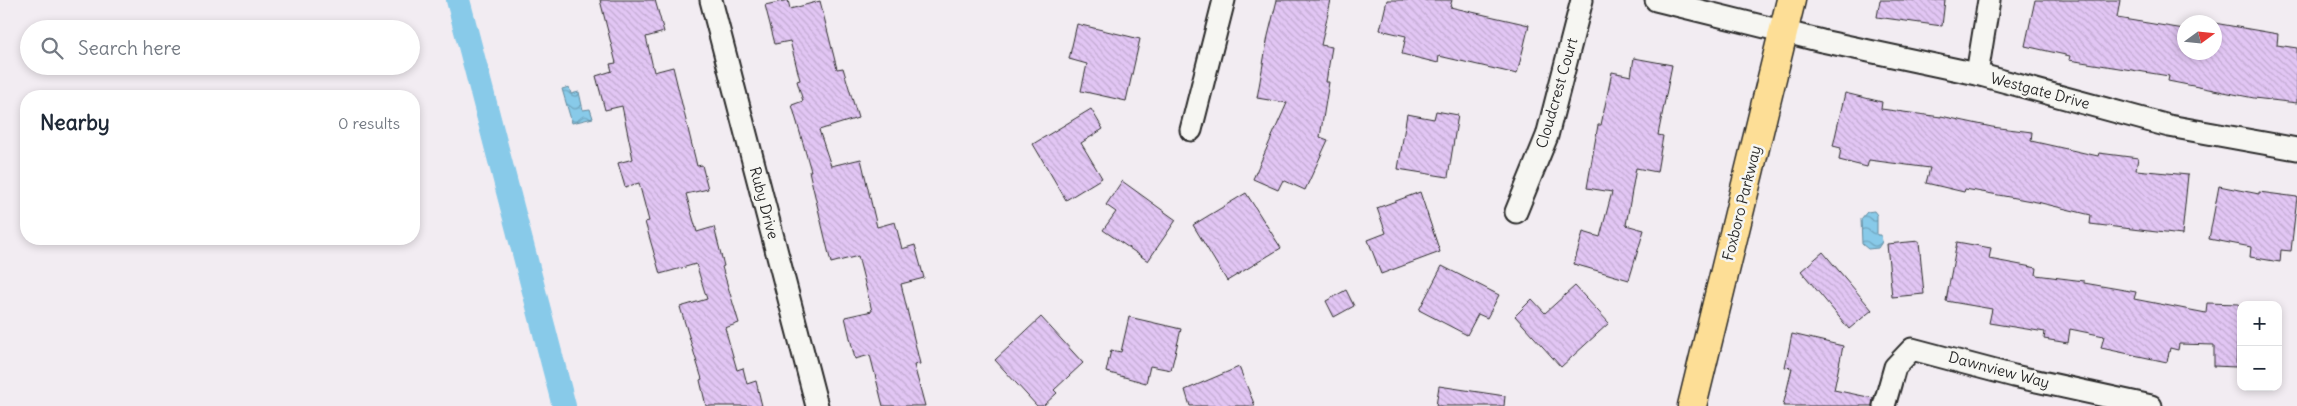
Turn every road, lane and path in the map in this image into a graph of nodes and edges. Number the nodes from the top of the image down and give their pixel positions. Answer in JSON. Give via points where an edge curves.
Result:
{"nodes":[{"id":1,"x":710,"y":0,"type":"edge"},
{"id":2,"x":1224,"y":0,"type":"edge"},
{"id":3,"x":1582,"y":0,"type":"edge"},
{"id":4,"x":1656,"y":0,"type":"edge"},
{"id":5,"x":1791,"y":0,"type":"edge"},
{"id":6,"x":1989,"y":0,"type":"edge"},
{"id":7,"x":1784,"y":32,"type":"junction"},
{"id":8,"x":1977,"y":74,"type":"junction"},
{"id":9,"x":1191,"y":130,"type":"dead end"},
{"id":10,"x":2297,"y":149,"type":"edge"},
{"id":11,"x":1516,"y":212,"type":"dead end"},
{"id":12,"x":817,"y":406,"type":"edge"},
{"id":13,"x":1692,"y":406,"type":"edge"},
{"id":14,"x":1884,"y":406,"type":"edge"},
{"id":15,"x":2151,"y":406,"type":"edge"}],
"edges":[{"from":1,"to":12,"type":"street","name":"Ruby Drive"},
{"from":2,"to":9,"type":"street"},
{"from":3,"to":11,"type":"street","name":"Cloudcrest Court","via":[[1547,136]]},
{"from":4,"to":7,"type":"street","name":"Westgate Drive"},
{"from":5,"to":7,"type":"main road","name":"Foxboro Parkway"},
{"from":6,"to":8,"type":"street"},
{"from":7,"to":8,"type":"street","name":"Westgate Drive"},
{"from":7,"to":13,"type":"main road","name":"Foxboro Parkway"},
{"from":8,"to":10,"type":"street","name":"Westgate Drive","via":[[2169,126]]},
{"from":14,"to":15,"type":"street","name":"Dawnview Way","via":[[1895,367],[1912,349],[2014,376]]}]}
